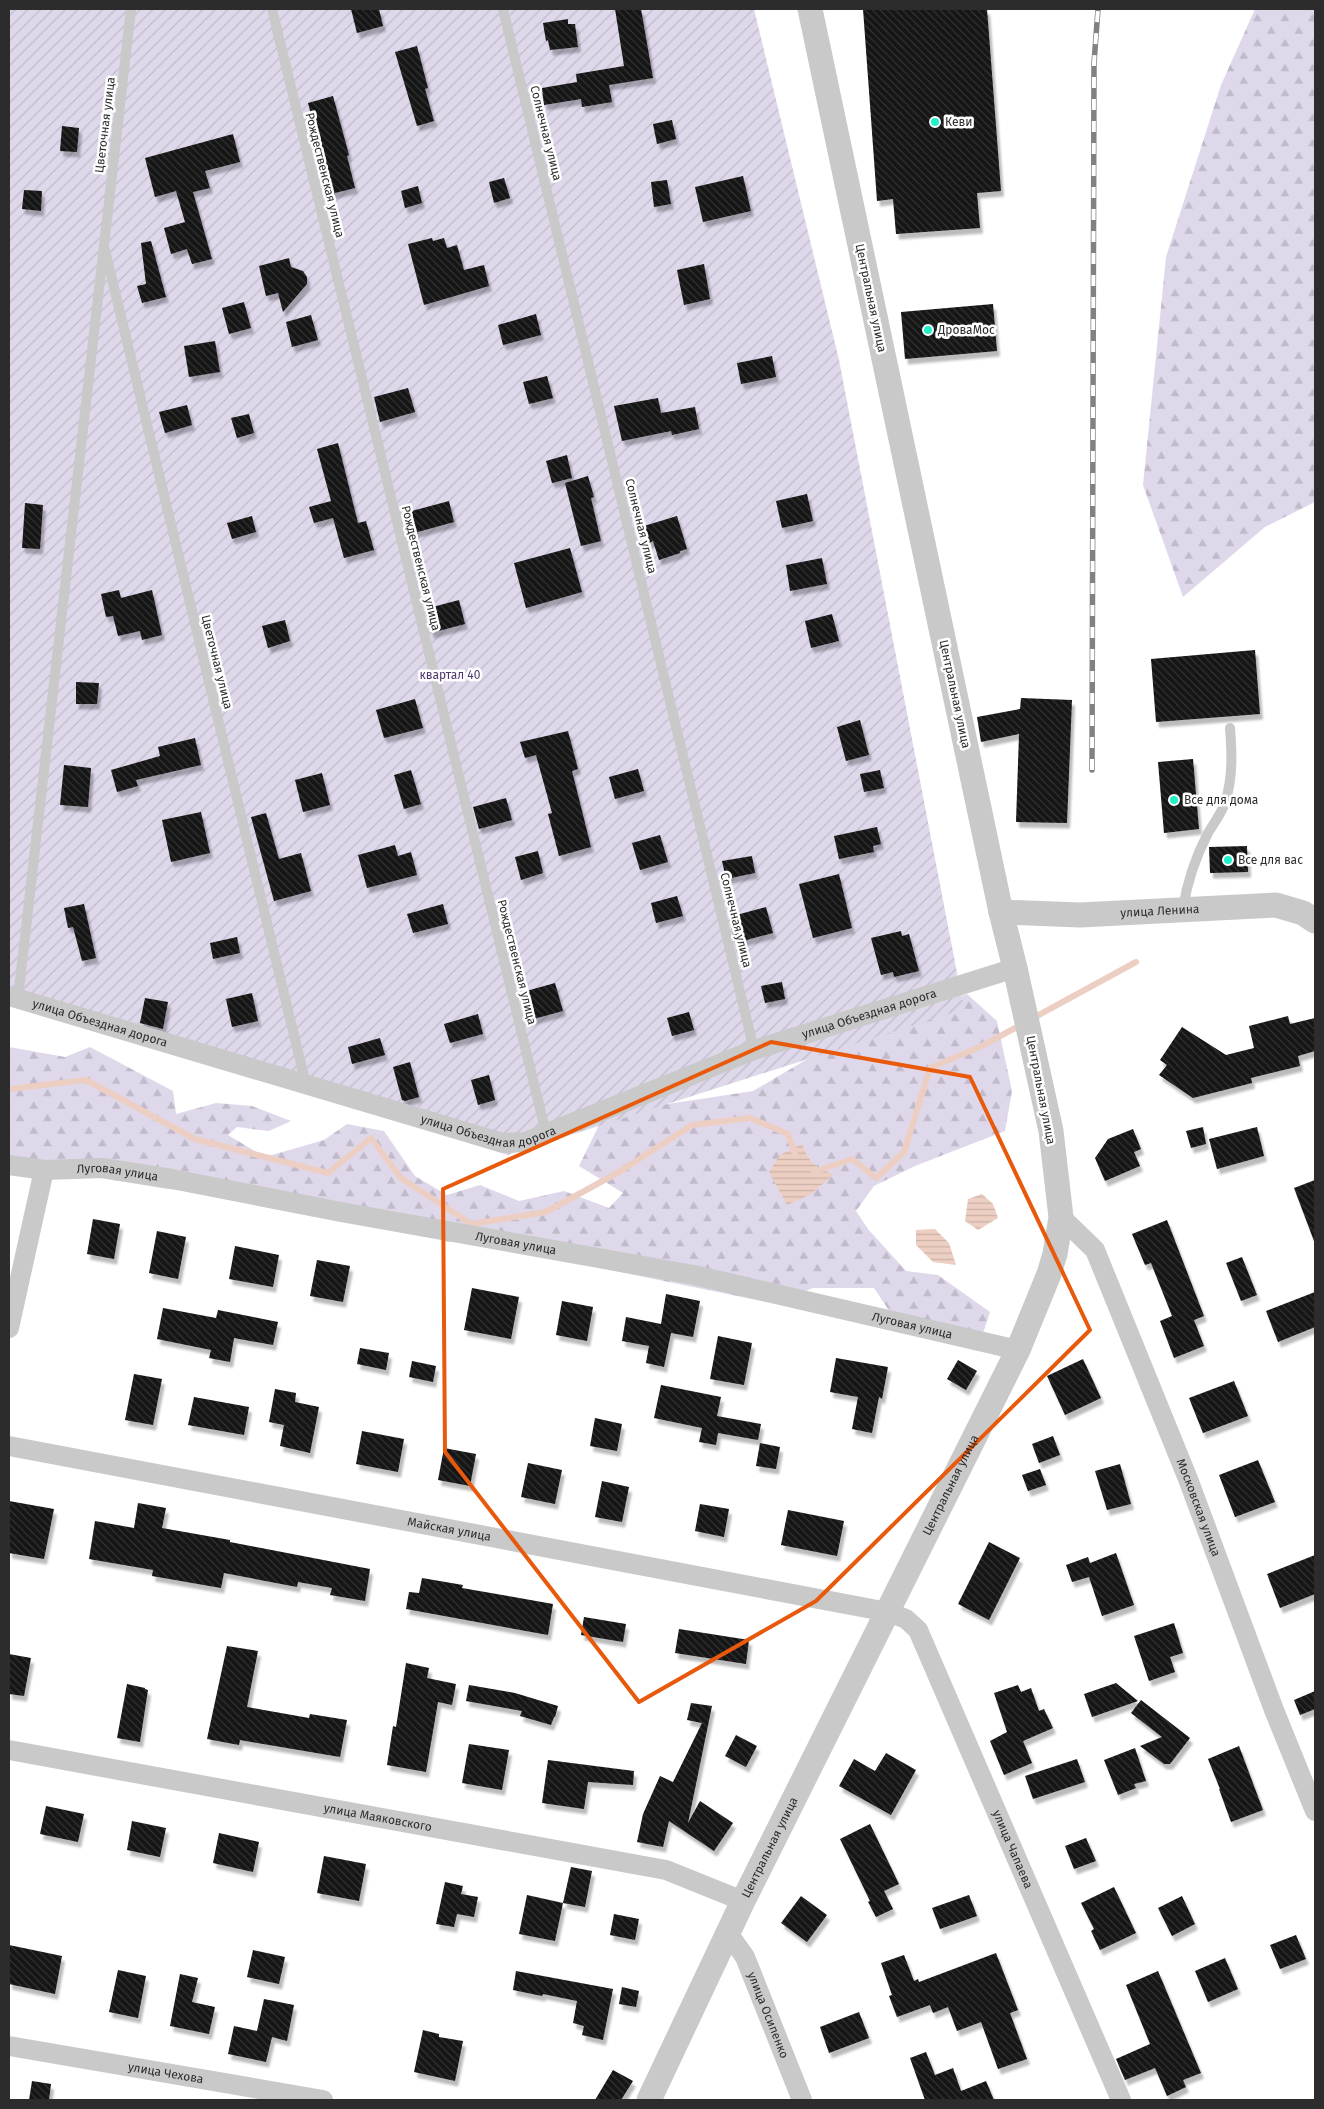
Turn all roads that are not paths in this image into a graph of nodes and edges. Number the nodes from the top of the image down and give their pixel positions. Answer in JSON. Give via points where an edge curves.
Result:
{"nodes":[{"id":1,"x":131,"y":9,"type":"edge"},
{"id":2,"x":272,"y":9,"type":"edge"},
{"id":3,"x":504,"y":9,"type":"edge"},
{"id":4,"x":810,"y":9,"type":"edge"},
{"id":5,"x":104,"y":243,"type":"junction"},
{"id":6,"x":1230,"y":728,"type":"dead end"},
{"id":7,"x":1183,"y":910,"type":"junction"},
{"id":8,"x":1001,"y":912,"type":"junction"},
{"id":9,"x":1315,"y":921,"type":"edge"},
{"id":10,"x":1015,"y":968,"type":"junction"},
{"id":11,"x":13,"y":997,"type":"edge"},
{"id":12,"x":754,"y":1050,"type":"junction"},
{"id":13,"x":306,"y":1086,"type":"junction"},
{"id":14,"x":546,"y":1133,"type":"junction"},
{"id":15,"x":9,"y":1165,"type":"edge"},
{"id":16,"x":44,"y":1170,"type":"junction"},
{"id":17,"x":1061,"y":1217,"type":"junction"},
{"id":18,"x":9,"y":1328,"type":"edge"},
{"id":19,"x":1018,"y":1350,"type":"junction"},
{"id":20,"x":9,"y":1446,"type":"edge"},
{"id":21,"x":888,"y":1612,"type":"junction"},
{"id":22,"x":9,"y":1750,"type":"edge"},
{"id":23,"x":1315,"y":1811,"type":"edge"},
{"id":24,"x":743,"y":1901,"type":"junction"},
{"id":25,"x":728,"y":1933,"type":"junction"},
{"id":26,"x":9,"y":2046,"type":"edge"},
{"id":27,"x":323,"y":2100,"type":"edge"},
{"id":28,"x":649,"y":2100,"type":"edge"},
{"id":29,"x":802,"y":2100,"type":"edge"},
{"id":30,"x":1121,"y":2100,"type":"edge"}],
"edges":[{"from":1,"to":5,"type":"lane","name":"Цветочная улица"},
{"from":2,"to":14,"type":"lane","name":"Рождественская улица"},
{"from":3,"to":12,"type":"lane","name":"Солнечная улица"},
{"from":4,"to":8,"type":"street","name":"Центральная улица"},
{"from":5,"to":11,"type":"lane","name":"Цветочная улица"},
{"from":5,"to":13,"type":"lane","name":"Цветочная улица"},
{"from":6,"to":7,"type":"lane","via":[[1233,761],[1225,804],[1208,833],[1188,880]]},
{"from":7,"to":8,"type":"street","name":"улица Ленина","via":[[1080,915]]},
{"from":7,"to":9,"type":"street","name":"улица Ленина","via":[[1276,905],[1304,913]]},
{"from":8,"to":10,"type":"street","name":"Центральная улица"},
{"from":10,"to":12,"type":"street","name":"улица Объездная дорога"},
{"from":10,"to":17,"type":"street","name":"Центральная улица","via":[[1050,1131]]},
{"from":11,"to":13,"type":"street","name":"улица Объездная дорога"},
{"from":12,"to":14,"type":"street","name":"улица Объездная дорога"},
{"from":13,"to":14,"type":"street","name":"улица Объездная дорога","via":[[503,1143],[525,1142]]},
{"from":15,"to":16,"type":"street","name":"Луговая улица"},
{"from":16,"to":18,"type":"street"},
{"from":16,"to":19,"type":"street","name":"Луговая улица","via":[[103,1168],[172,1179],[694,1275]]},
{"from":17,"to":19,"type":"street","name":"Центральная улица","via":[[1055,1254]]},
{"from":17,"to":23,"type":"street","name":"Московская улица","via":[[1095,1250],[1188,1479]]},
{"from":19,"to":21,"type":"street","name":"Центральная улица"},
{"from":20,"to":21,"type":"street","name":"Майская улица"},
{"from":21,"to":24,"type":"street","name":"Центральная улица"},
{"from":21,"to":30,"type":"street","name":"улица Чапаева","via":[[906,1619],[918,1630]]},
{"from":22,"to":24,"type":"street","name":"улица Маяковского","via":[[666,1870]]},
{"from":24,"to":25,"type":"street","name":"Центральная улица"},
{"from":25,"to":28,"type":"street","name":"Центральная улица"},
{"from":25,"to":29,"type":"street","name":"улица Осипенко","via":[[745,1957]]},
{"from":26,"to":27,"type":"street","name":"улица Чехова"}]}
